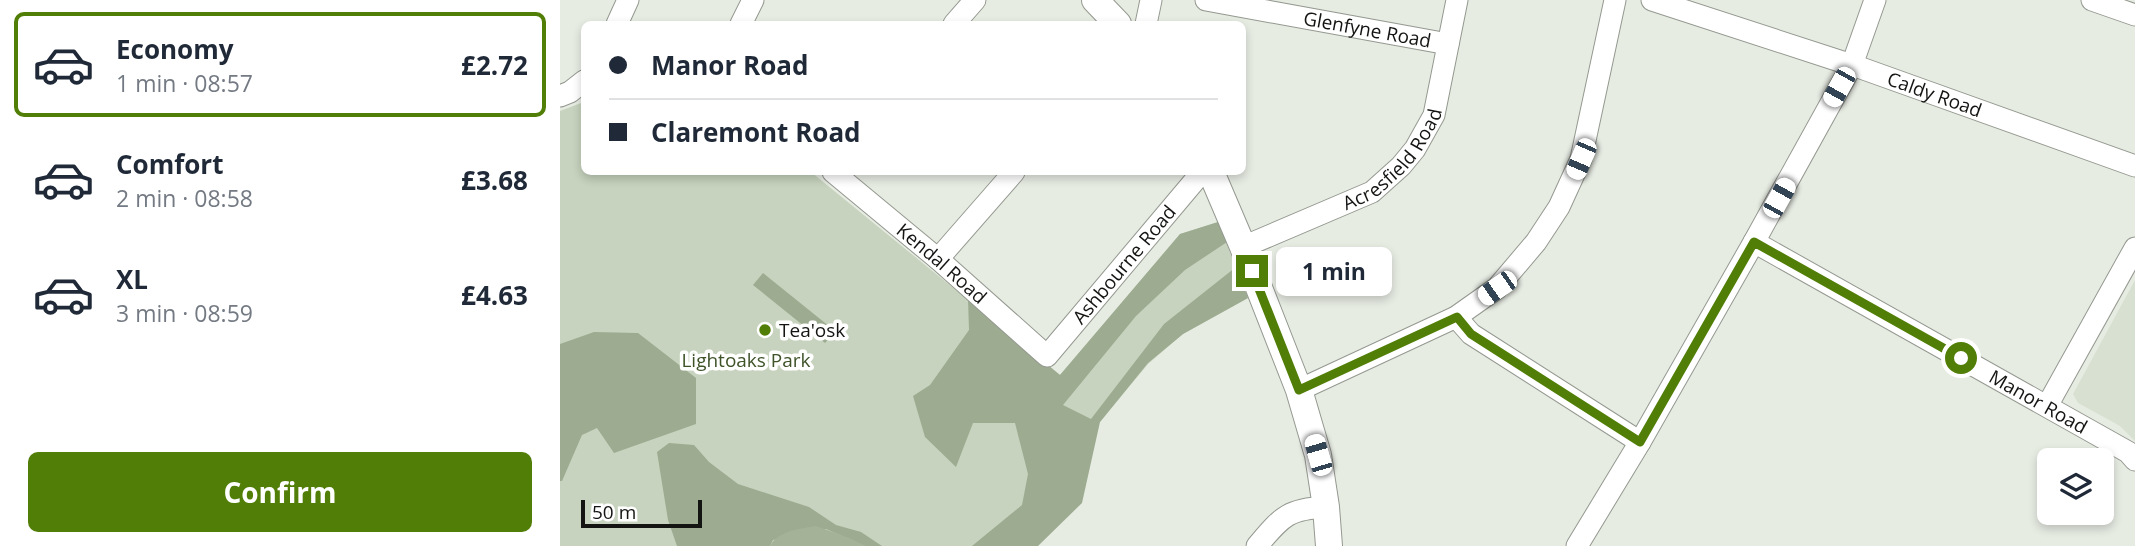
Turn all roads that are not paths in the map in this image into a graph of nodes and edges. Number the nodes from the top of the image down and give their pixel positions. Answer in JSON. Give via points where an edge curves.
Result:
{"nodes":[{"id":1,"x":628,"y":0,"type":"edge"},
{"id":2,"x":753,"y":0,"type":"edge"},
{"id":3,"x":975,"y":0,"type":"edge"},
{"id":4,"x":1095,"y":0,"type":"edge"},
{"id":5,"x":1151,"y":0,"type":"edge"},
{"id":6,"x":1206,"y":0,"type":"edge"},
{"id":7,"x":1457,"y":0,"type":"edge"},
{"id":8,"x":1615,"y":0,"type":"edge"},
{"id":9,"x":1652,"y":0,"type":"edge"},
{"id":10,"x":1875,"y":0,"type":"edge"},
{"id":11,"x":2091,"y":0,"type":"edge"},
{"id":12,"x":2135,"y":15,"type":"edge"},
{"id":13,"x":618,"y":21,"type":"edge"},
{"id":14,"x":742,"y":21,"type":"edge"},
{"id":15,"x":957,"y":21,"type":"edge"},
{"id":16,"x":1115,"y":21,"type":"edge"},
{"id":17,"x":1147,"y":21,"type":"edge"},
{"id":18,"x":1448,"y":44,"type":"junction"},
{"id":19,"x":1852,"y":65,"type":"junction"},
{"id":20,"x":581,"y":84,"type":"edge"},
{"id":21,"x":560,"y":96,"type":"edge"},
{"id":22,"x":2135,"y":166,"type":"edge"},
{"id":23,"x":838,"y":175,"type":"edge"},
{"id":24,"x":1011,"y":175,"type":"edge"},
{"id":25,"x":1199,"y":175,"type":"edge"},
{"id":26,"x":1212,"y":175,"type":"edge"},
{"id":27,"x":1754,"y":242,"type":"junction"},
{"id":28,"x":1243,"y":247,"type":"junction"},
{"id":29,"x":2135,"y":248,"type":"edge"},
{"id":30,"x":938,"y":259,"type":"junction"},
{"id":31,"x":1457,"y":317,"type":"junction"},
{"id":32,"x":1047,"y":356,"type":"joint"},
{"id":33,"x":1299,"y":390,"type":"junction"},
{"id":34,"x":2047,"y":406,"type":"junction"},
{"id":35,"x":1640,"y":442,"type":"junction"},
{"id":36,"x":2135,"y":460,"type":"edge"},
{"id":37,"x":1326,"y":507,"type":"junction"},
{"id":38,"x":1257,"y":546,"type":"edge"},
{"id":39,"x":1329,"y":546,"type":"edge"},
{"id":40,"x":1577,"y":546,"type":"edge"}],
"edges":[{"from":1,"to":13,"type":"street"},
{"from":2,"to":14,"type":"street"},
{"from":3,"to":15,"type":"street"},
{"from":4,"to":16,"type":"main road"},
{"from":5,"to":17,"type":"street"},
{"from":6,"to":18,"type":"street","name":"Glenfyne Road"},
{"from":7,"to":18,"type":"street","name":"Acresfield Road"},
{"from":8,"to":31,"type":"street","via":[[1581,159],[1559,207],[1497,288]]},
{"from":9,"to":19,"type":"street","name":"Caldy Road"},
{"from":10,"to":19,"type":"street"},
{"from":11,"to":12,"type":"street"},
{"from":18,"to":28,"type":"street","name":"Acresfield Road","via":[[1434,115],[1415,149],[1394,173],[1371,192]]},
{"from":19,"to":22,"type":"street","name":"Caldy Road"},
{"from":19,"to":27,"type":"street"},
{"from":20,"to":21,"type":"street"},
{"from":23,"to":30,"type":"street","name":"Kendal Road"},
{"from":24,"to":30,"type":"street"},
{"from":25,"to":32,"type":"street","name":"Ashbourne Road"},
{"from":26,"to":28,"type":"main road"},
{"from":27,"to":34,"type":"street","name":"Manor Road"},
{"from":27,"to":35,"type":"street"},
{"from":28,"to":33,"type":"main road"},
{"from":29,"to":34,"type":"street"},
{"from":30,"to":32,"type":"street","name":"Kendal Road"},
{"from":31,"to":33,"type":"street"},
{"from":31,"to":35,"type":"street","via":[[1471,334]]},
{"from":33,"to":37,"type":"main road","via":[[1318,455]]},
{"from":34,"to":36,"type":"street","name":"Manor Road"},
{"from":35,"to":40,"type":"street"},
{"from":37,"to":38,"type":"street","via":[[1301,509],[1284,517]]},
{"from":37,"to":39,"type":"main road"}]}
